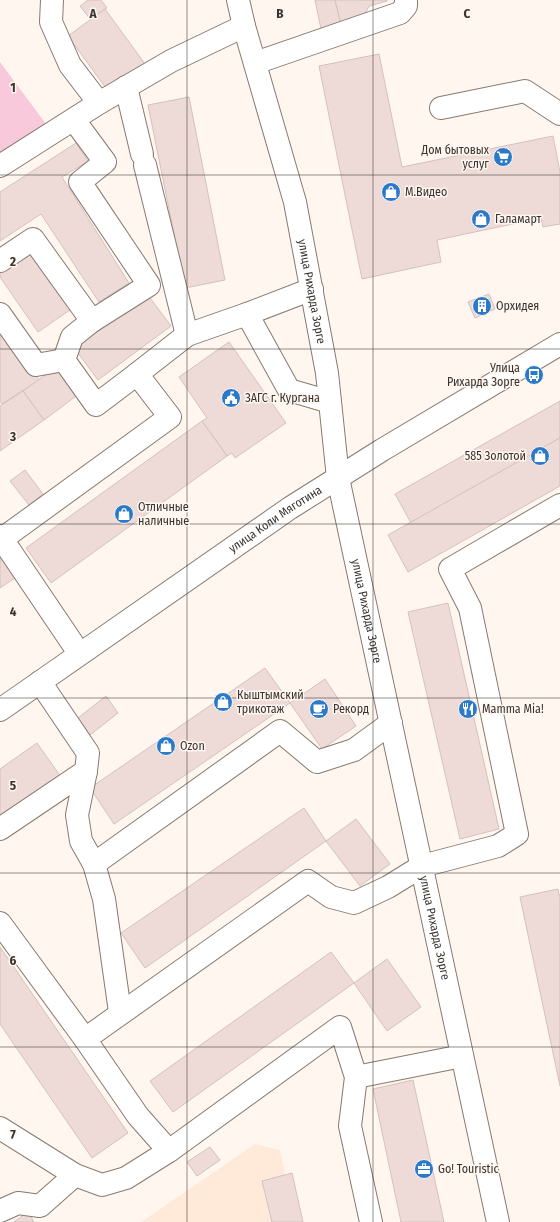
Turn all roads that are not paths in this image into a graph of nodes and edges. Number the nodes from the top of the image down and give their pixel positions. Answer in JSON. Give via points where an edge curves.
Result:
{"nodes":[{"id":1,"x":52,"y":0,"type":"edge"},
{"id":2,"x":238,"y":0,"type":"edge"},
{"id":3,"x":406,"y":0,"type":"edge"},
{"id":4,"x":244,"y":26,"type":"junction"},
{"id":5,"x":255,"y":63,"type":"junction"},
{"id":6,"x":126,"y":87,"type":"junction"},
{"id":7,"x":99,"y":103,"type":"junction"},
{"id":8,"x":441,"y":108,"type":"dead end"},
{"id":9,"x":560,"y":114,"type":"edge"},
{"id":10,"x":74,"y":120,"type":"junction"},
{"id":11,"x":0,"y":166,"type":"edge"},
{"id":12,"x":0,"y":261,"type":"edge"},
{"id":13,"x":312,"y":289,"type":"junction"},
{"id":14,"x":0,"y":314,"type":"edge"},
{"id":15,"x":248,"y":314,"type":"junction"},
{"id":16,"x":92,"y":321,"type":"junction"},
{"id":17,"x":187,"y":335,"type":"junction"},
{"id":18,"x":560,"y":344,"type":"edge"},
{"id":19,"x":64,"y":360,"type":"junction"},
{"id":20,"x":137,"y":374,"type":"junction"},
{"id":21,"x":330,"y":402,"type":"junction"},
{"id":22,"x":338,"y":478,"type":"junction"},
{"id":23,"x":560,"y":505,"type":"edge"},
{"id":24,"x":1,"y":538,"type":"edge"},
{"id":25,"x":80,"y":653,"type":"junction"},
{"id":26,"x":40,"y":682,"type":"junction"},
{"id":27,"x":0,"y":710,"type":"edge"},
{"id":28,"x":391,"y":723,"type":"junction"},
{"id":29,"x":86,"y":771,"type":"junction"},
{"id":30,"x":0,"y":829,"type":"edge"},
{"id":31,"x":94,"y":864,"type":"junction"},
{"id":32,"x":422,"y":866,"type":"junction"},
{"id":33,"x":0,"y":923,"type":"edge"},
{"id":34,"x":120,"y":1012,"type":"junction"},
{"id":35,"x":85,"y":1039,"type":"junction"},
{"id":36,"x":462,"y":1056,"type":"junction"},
{"id":37,"x":356,"y":1077,"type":"junction"},
{"id":38,"x":0,"y":1128,"type":"edge"},
{"id":39,"x":169,"y":1151,"type":"junction"},
{"id":40,"x":75,"y":1174,"type":"junction"},
{"id":41,"x":0,"y":1211,"type":"edge"},
{"id":42,"x":371,"y":1222,"type":"edge"},
{"id":43,"x":498,"y":1222,"type":"edge"}],
"edges":[{"from":1,"to":7,"type":"main road","via":[[51,22],[70,65]]},
{"from":2,"to":4,"type":"main road","name":"улица Рихарда Зорге"},
{"from":3,"to":5,"type":"main road","via":[[406,6],[400,13]]},
{"from":4,"to":5,"type":"main road","name":"улица Рихарда Зорге"},
{"from":4,"to":6,"type":"main road","via":[[171,61]]},
{"from":5,"to":13,"type":"main road","name":"улица Рихарда Зорге","via":[[294,202]]},
{"from":6,"to":7,"type":"main road"},
{"from":6,"to":17,"type":"main road"},
{"from":7,"to":10,"type":"main road"},
{"from":8,"to":9,"type":"main road","via":[[525,91]]},
{"from":10,"to":11,"type":"main road"},
{"from":10,"to":16,"type":"main road","via":[[105,162],[80,182],[149,285]]},
{"from":12,"to":16,"type":"main road","via":[[33,239]]},
{"from":13,"to":15,"type":"main road"},
{"from":13,"to":21,"type":"main road","name":"улица Рихарда Зорге"},
{"from":14,"to":19,"type":"main road","via":[[36,365]]},
{"from":15,"to":17,"type":"main road"},
{"from":15,"to":21,"type":"main road","via":[[289,390]]},
{"from":16,"to":19,"type":"main road","via":[[72,337]]},
{"from":17,"to":20,"type":"main road"},
{"from":18,"to":22,"type":"main road","name":"улица Коли Мяготина"},
{"from":19,"to":20,"type":"main road","via":[[96,405]]},
{"from":20,"to":24,"type":"main road","via":[[170,417]]},
{"from":21,"to":22,"type":"main road","name":"улица Рихарда Зорге"},
{"from":22,"to":25,"type":"main road","name":"улица Коли Мяготина","via":[[290,508]]},
{"from":22,"to":28,"type":"main road","name":"улица Рихарда Зорге"},
{"from":23,"to":32,"type":"main road","via":[[450,569],[470,608],[517,834],[498,846]]},
{"from":24,"to":25,"type":"main road"},
{"from":25,"to":26,"type":"main road","name":"улица Коли Мяготина"},
{"from":26,"to":27,"type":"main road","name":"улица Коли Мяготина"},
{"from":26,"to":29,"type":"main road","via":[[88,753]]},
{"from":28,"to":31,"type":"main road","via":[[354,750],[317,762],[280,730]]},
{"from":28,"to":32,"type":"main road","name":"улица Рихарда Зорге"},
{"from":29,"to":30,"type":"main road"},
{"from":29,"to":31,"type":"main road","via":[[77,815],[81,841]]},
{"from":31,"to":34,"type":"main road","via":[[104,899]]},
{"from":32,"to":34,"type":"main road","via":[[388,887],[354,903],[331,897],[308,881]]},
{"from":32,"to":36,"type":"main road","name":"улица Рихарда Зорге"},
{"from":33,"to":35,"type":"main road"},
{"from":34,"to":35,"type":"main road"},
{"from":35,"to":39,"type":"main road","via":[[138,1116]]},
{"from":36,"to":37,"type":"main road"},
{"from":36,"to":43,"type":"main road","name":"улица Рихарда Зорге"},
{"from":37,"to":39,"type":"main road","via":[[340,1027]]},
{"from":37,"to":42,"type":"main road","via":[[350,1126]]},
{"from":38,"to":40,"type":"main road"},
{"from":39,"to":40,"type":"main road","via":[[126,1178],[102,1185]]},
{"from":40,"to":41,"type":"main road","via":[[40,1206],[18,1204]]}]}
